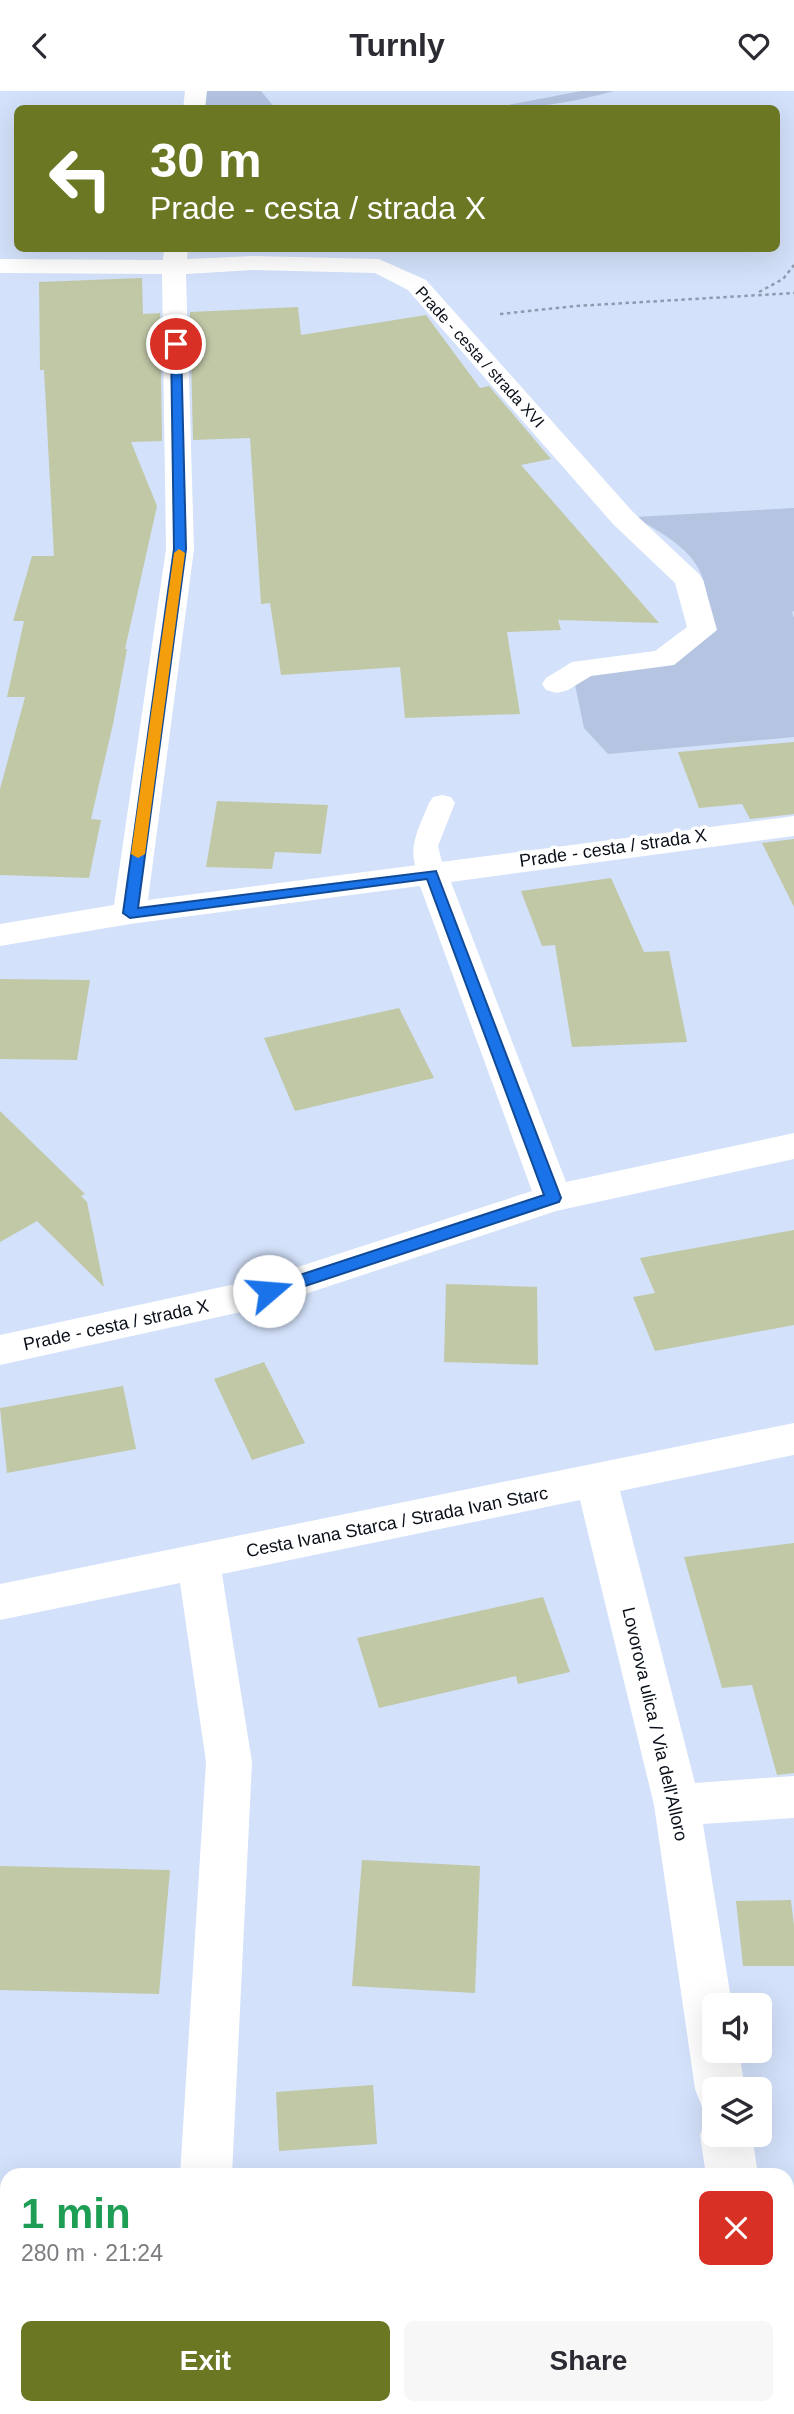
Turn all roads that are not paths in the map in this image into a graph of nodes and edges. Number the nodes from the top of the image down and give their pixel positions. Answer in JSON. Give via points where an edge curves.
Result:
{"nodes":[{"id":1,"x":175,"y":258,"type":"edge"},
{"id":2,"x":0,"y":266,"type":"edge"},
{"id":3,"x":557,"y":684,"type":"dead end"},
{"id":4,"x":442,"y":803,"type":"dead end"},
{"id":5,"x":794,"y":826,"type":"edge"},
{"id":6,"x":432,"y":874,"type":"junction"},
{"id":7,"x":130,"y":913,"type":"junction"},
{"id":8,"x":0,"y":935,"type":"edge"},
{"id":9,"x":794,"y":1146,"type":"edge"},
{"id":10,"x":553,"y":1198,"type":"junction"},
{"id":11,"x":0,"y":1350,"type":"edge"},
{"id":12,"x":794,"y":1439,"type":"edge"},
{"id":13,"x":597,"y":1482,"type":"junction"},
{"id":14,"x":198,"y":1562,"type":"junction"},
{"id":15,"x":0,"y":1602,"type":"edge"},
{"id":16,"x":794,"y":1797,"type":"edge"},
{"id":17,"x":677,"y":1805,"type":"junction"},
{"id":18,"x":705,"y":1993,"type":"edge"},
{"id":19,"x":728,"y":2147,"type":"edge"},
{"id":20,"x":206,"y":2168,"type":"edge"},
{"id":21,"x":731,"y":2168,"type":"edge"}],
"edges":[{"from":1,"to":2,"type":"street","name":"Prade - cesta / strada XVI"},
{"from":1,"to":3,"type":"street","name":"Prade - cesta / strada XVI","via":[[379,266],[416,285],[622,518],[689,580],[702,630],[663,659],[583,668]]},
{"from":1,"to":7,"type":"street","via":[[180,549]]},
{"from":4,"to":6,"type":"lane","via":[[425,846]]},
{"from":5,"to":6,"type":"street","name":"Prade - cesta / strada X"},
{"from":6,"to":7,"type":"street","name":"Prade - cesta / strada X"},
{"from":6,"to":10,"type":"street"},
{"from":7,"to":8,"type":"street","name":"Prade - cesta / strada X"},
{"from":9,"to":10,"type":"street","name":"Prade - cesta / strada X"},
{"from":10,"to":11,"type":"street","name":"Prade - cesta / strada X","via":[[269,1291]]},
{"from":12,"to":13,"type":"street","name":"Cesta Ivana Starca / Strada Ivan Starc"},
{"from":13,"to":14,"type":"street","name":"Cesta Ivana Starca / Strada Ivan Starc"},
{"from":13,"to":17,"type":"street","name":"Lovorova ulica / Via dell'Alloro"},
{"from":14,"to":15,"type":"street","name":"Cesta Ivana Starca / Strada Ivan Starc"},
{"from":14,"to":20,"type":"street","via":[[229,1762]]},
{"from":16,"to":17,"type":"street"},
{"from":17,"to":18,"type":"street","name":"Lovorova ulica / Via dell'Alloro"},
{"from":19,"to":21,"type":"street"}]}
